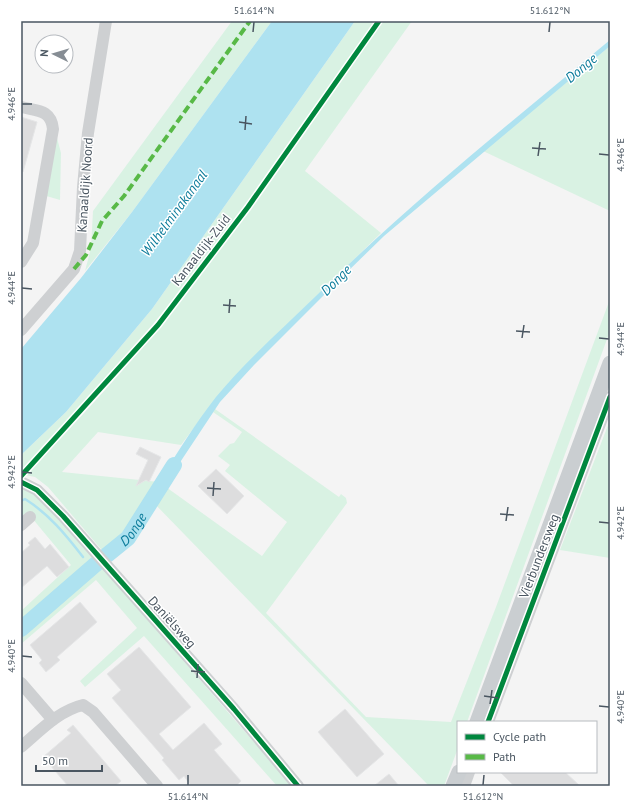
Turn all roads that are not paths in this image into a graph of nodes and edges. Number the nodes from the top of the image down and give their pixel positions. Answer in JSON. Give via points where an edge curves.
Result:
{"nodes":[{"id":1,"x":106,"y":21,"type":"edge"},
{"id":2,"x":21,"y":107,"type":"edge"},
{"id":3,"x":21,"y":262,"type":"edge"},
{"id":4,"x":21,"y":330,"type":"edge"},
{"id":5,"x":610,"y":363,"type":"edge"},
{"id":6,"x":610,"y":397,"type":"edge"},
{"id":7,"x":581,"y":460,"type":"junction"},
{"id":8,"x":21,"y":482,"type":"edge"},
{"id":9,"x":538,"y":573,"type":"junction"},
{"id":10,"x":21,"y":683,"type":"edge"},
{"id":11,"x":52,"y":720,"type":"junction"},
{"id":12,"x":477,"y":721,"type":"edge"},
{"id":13,"x":488,"y":721,"type":"edge"},
{"id":14,"x":21,"y":747,"type":"edge"},
{"id":15,"x":459,"y":773,"type":"edge"},
{"id":16,"x":469,"y":773,"type":"edge"},
{"id":17,"x":158,"y":786,"type":"edge"},
{"id":18,"x":298,"y":786,"type":"edge"},
{"id":19,"x":453,"y":786,"type":"edge"},
{"id":20,"x":464,"y":786,"type":"edge"}],
"edges":[{"from":1,"to":4,"type":"street","name":"Kanaaldijk Noord","via":[[88,141],[80,251],[74,269]]},
{"from":2,"to":3,"type":"street","via":[[48,115],[52,120],[53,129],[33,242]]},
{"from":5,"to":7,"type":"main road","name":"Vierbundersweg"},
{"from":6,"to":7,"type":"street","name":"Vierbundersweg"},
{"from":7,"to":9,"type":"main road","name":"Vierbundersweg"},
{"from":8,"to":18,"type":"street","name":"Daniëlsweg","via":[[37,490],[63,516],[234,709]]},
{"from":9,"to":12,"type":"main road","name":"Vierbundersweg"},
{"from":9,"to":13,"type":"street","name":"Vierbundersweg"},
{"from":10,"to":11,"type":"street"},
{"from":11,"to":14,"type":"street"},
{"from":11,"to":17,"type":"street","via":[[71,708],[83,705],[93,712]]},
{"from":15,"to":19,"type":"main road"},
{"from":16,"to":20,"type":"street"}]}
